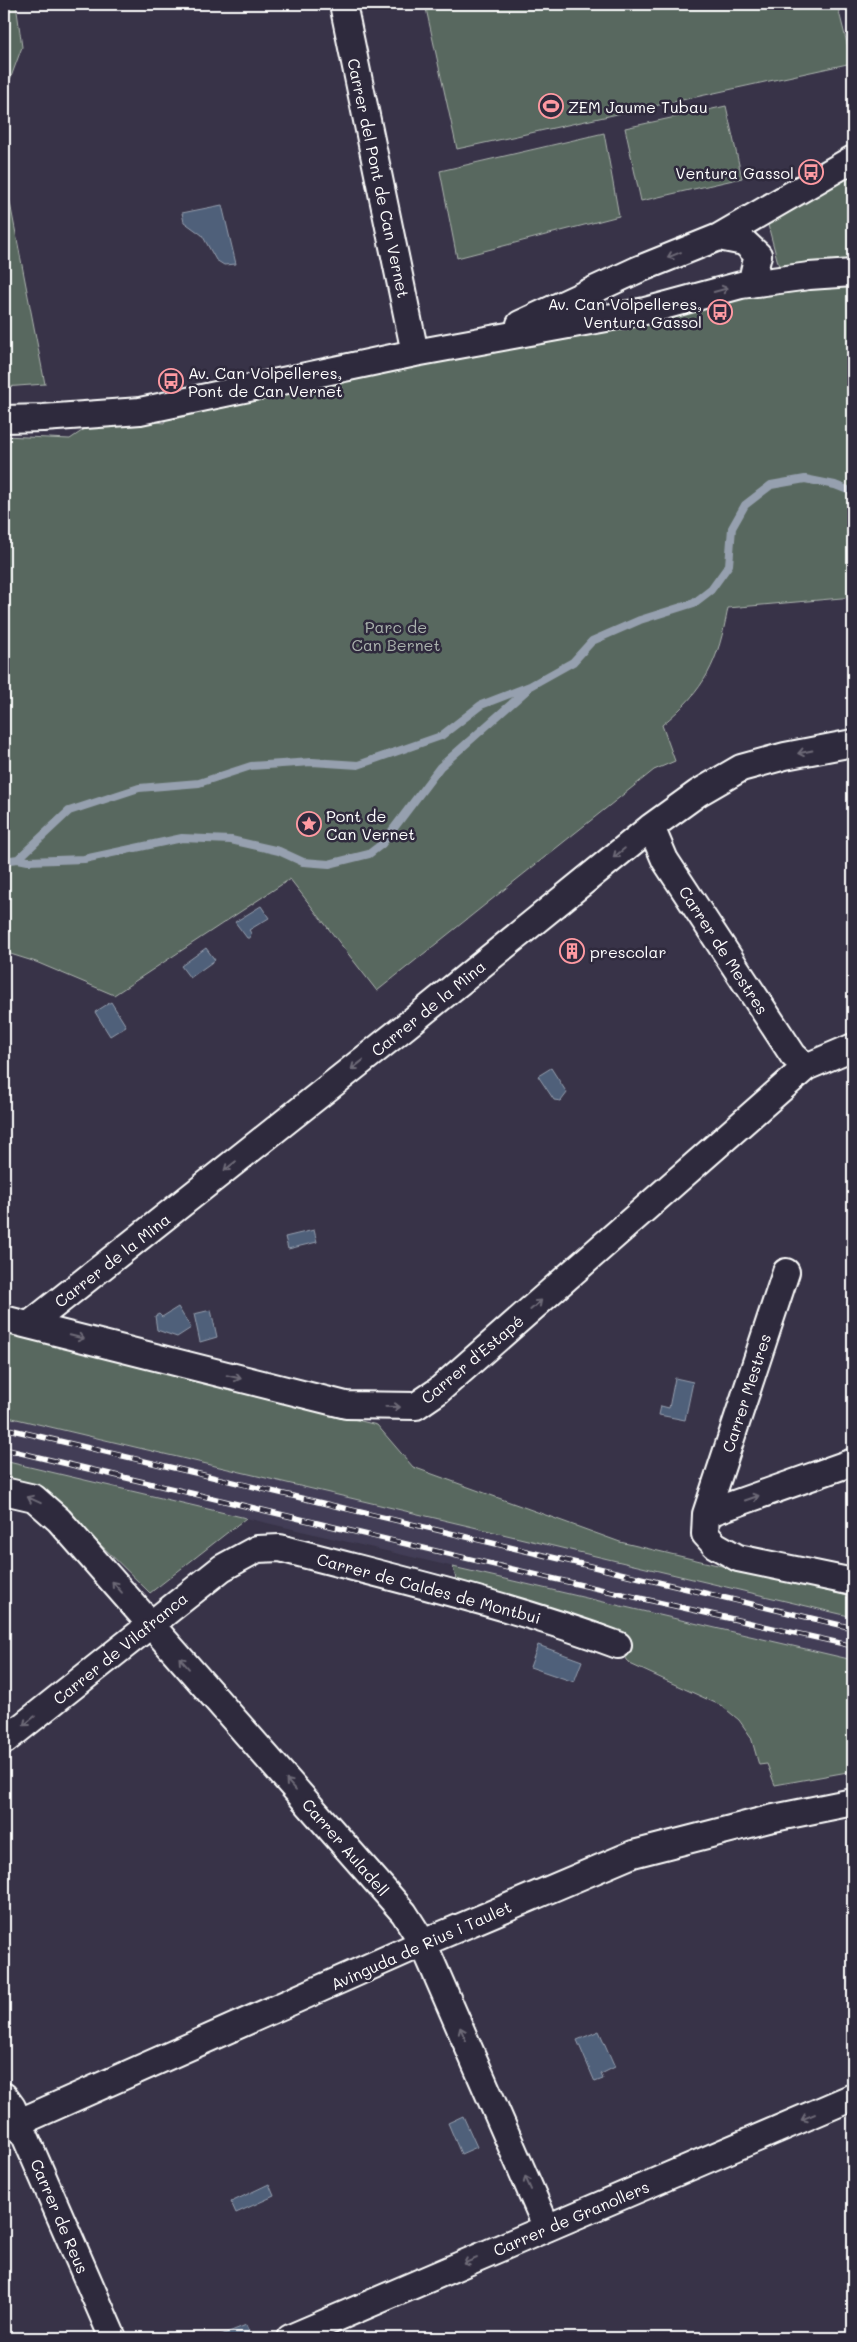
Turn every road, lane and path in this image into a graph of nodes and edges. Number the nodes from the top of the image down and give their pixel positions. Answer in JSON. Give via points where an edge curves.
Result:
{"nodes":[{"id":1,"x":343,"y":4,"type":"edge"},
{"id":2,"x":853,"y":159,"type":"edge"},
{"id":3,"x":731,"y":240,"type":"junction"},
{"id":4,"x":637,"y":270,"type":"junction"},
{"id":5,"x":853,"y":273,"type":"edge"},
{"id":6,"x":751,"y":284,"type":"junction"},
{"id":7,"x":645,"y":311,"type":"junction"},
{"id":8,"x":485,"y":340,"type":"junction"},
{"id":9,"x":415,"y":353,"type":"junction"},
{"id":10,"x":4,"y":419,"type":"edge"},
{"id":11,"x":853,"y":743,"type":"edge"},
{"id":12,"x":650,"y":827,"type":"junction"},
{"id":13,"x":853,"y":1047,"type":"edge"},
{"id":14,"x":806,"y":1067,"type":"junction"},
{"id":15,"x":786,"y":1272,"type":"dead end"},
{"id":16,"x":4,"y":1319,"type":"edge"},
{"id":17,"x":29,"y":1325,"type":"junction"},
{"id":18,"x":853,"y":1462,"type":"edge"},
{"id":19,"x":4,"y":1491,"type":"edge"},
{"id":20,"x":705,"y":1524,"type":"junction"},
{"id":21,"x":239,"y":1557,"type":"joint"},
{"id":22,"x":853,"y":1582,"type":"edge"},
{"id":23,"x":149,"y":1624,"type":"junction"},
{"id":24,"x":618,"y":1645,"type":"dead end"},
{"id":25,"x":4,"y":1741,"type":"edge"},
{"id":26,"x":853,"y":1802,"type":"edge"},
{"id":27,"x":423,"y":1943,"type":"junction"},
{"id":28,"x":4,"y":2096,"type":"edge"},
{"id":29,"x":853,"y":2097,"type":"edge"},
{"id":30,"x":12,"y":2126,"type":"edge"},
{"id":31,"x":548,"y":2228,"type":"junction"},
{"id":32,"x":113,"y":2338,"type":"edge"},
{"id":33,"x":290,"y":2338,"type":"edge"}],
"edges":[{"from":1,"to":9,"type":"street","name":"Carrer del Pont de Can Vernet"},
{"from":2,"to":3,"type":"street","via":[[778,202]]},
{"from":3,"to":4,"type":"street","one_way":true},
{"from":3,"to":6,"type":"street","via":[[758,255]]},
{"from":4,"to":7,"type":"street","via":[[630,293]]},
{"from":4,"to":8,"type":"street"},
{"from":5,"to":6,"type":"street"},
{"from":7,"to":6,"type":"street","one_way":true},
{"from":7,"to":8,"type":"street"},
{"from":8,"to":9,"type":"street"},
{"from":9,"to":10,"type":"street","via":[[140,410]]},
{"from":11,"to":12,"type":"street","name":"Carrer de la Mina","one_way":true,"via":[[741,768]]},
{"from":12,"to":14,"type":"street","name":"Carrer de Mestres","via":[[671,868],[793,1055]]},
{"from":12,"to":17,"type":"street","name":"Carrer de la Mina","one_way":true,"via":[[406,1026]]},
{"from":13,"to":14,"type":"street","name":"Carrer d'Estapé"},
{"from":17,"to":14,"type":"street","name":"Carrer d'Estapé","one_way":true,"via":[[346,1405],[416,1406],[438,1391]]},
{"from":15,"to":20,"type":"street","name":"Carrer Mestres"},
{"from":16,"to":17,"type":"street","name":"Carrer d'Estapé"},
{"from":20,"to":18,"type":"street","one_way":true},
{"from":23,"to":19,"type":"street","name":"Carrer Auladell","one_way":true,"via":[[58,1520],[34,1498]]},
{"from":20,"to":22,"type":"street","via":[[715,1546],[738,1558]]},
{"from":21,"to":23,"type":"street","name":"Carrer de Vilafranca"},
{"from":21,"to":24,"type":"street","name":"Carrer de Caldes de Montbui","via":[[257,1549],[280,1548],[554,1621]]},
{"from":23,"to":25,"type":"street","name":"Carrer de Vilafranca","one_way":true},
{"from":27,"to":23,"type":"street","name":"Carrer Auladell","one_way":true,"via":[[404,1913]]},
{"from":26,"to":27,"type":"street","name":"Avinguda de Rius i Taulet","via":[[769,1819],[633,1854]]},
{"from":27,"to":30,"type":"street","name":"Avinguda de Rius i Taulet"},
{"from":31,"to":27,"type":"street","name":"Carrer Auladell","one_way":true},
{"from":28,"to":30,"type":"street","name":"Carrer de Reus","via":[[12,2107]]},
{"from":29,"to":31,"type":"street","name":"Carrer de Granollers","one_way":true},
{"from":30,"to":32,"type":"street","name":"Carrer de Reus"},
{"from":31,"to":33,"type":"street","name":"Carrer de Granollers","one_way":true}]}
